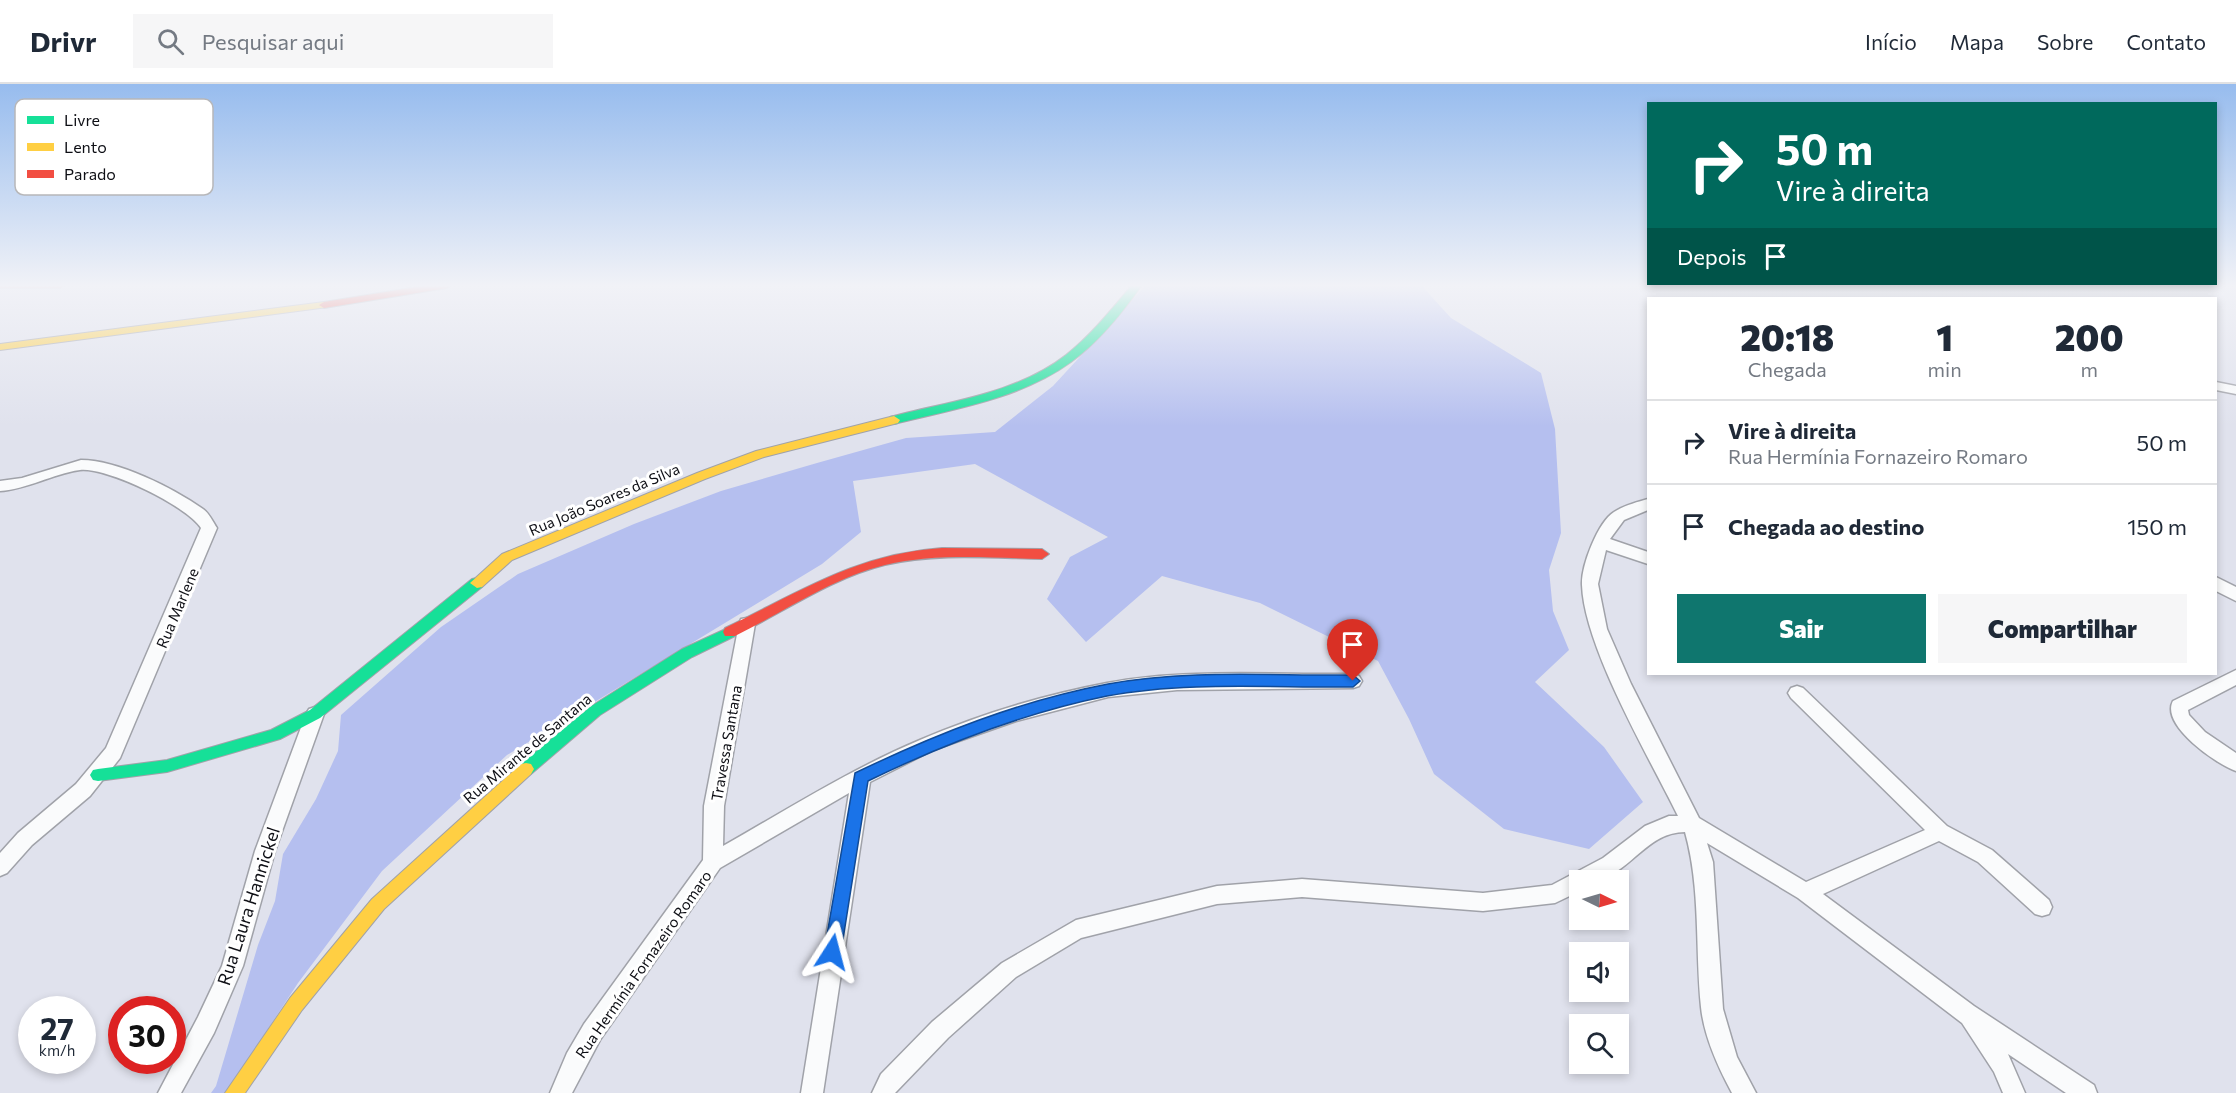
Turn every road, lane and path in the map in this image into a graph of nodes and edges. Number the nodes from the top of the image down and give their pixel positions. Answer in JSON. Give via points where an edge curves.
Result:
{"nodes":[{"id":1,"x":117,"y":332,"type":"edge"},
{"id":2,"x":1098,"y":332,"type":"edge"},
{"id":3,"x":2,"y":347,"type":"edge"},
{"id":4,"x":2217,"y":386,"type":"edge"},
{"id":5,"x":2236,"y":390,"type":"edge"},
{"id":6,"x":0,"y":486,"type":"edge"},
{"id":7,"x":1647,"y":504,"type":"edge"},
{"id":8,"x":1600,"y":542,"type":"junction"},
{"id":9,"x":1042,"y":554,"type":"dead end"},
{"id":10,"x":1647,"y":558,"type":"edge"},
{"id":11,"x":2217,"y":584,"type":"edge"},
{"id":12,"x":2236,"y":595,"type":"edge"},
{"id":13,"x":747,"y":624,"type":"junction"},
{"id":14,"x":2236,"y":676,"type":"edge"},
{"id":15,"x":1353,"y":681,"type":"dead end"},
{"id":16,"x":1797,"y":693,"type":"dead end"},
{"id":17,"x":315,"y":714,"type":"junction"},
{"id":18,"x":2236,"y":763,"type":"edge"},
{"id":19,"x":98,"y":775,"type":"junction"},
{"id":20,"x":861,"y":777,"type":"junction"},
{"id":21,"x":1692,"y":824,"type":"junction"},
{"id":22,"x":1940,"y":832,"type":"junction"},
{"id":23,"x":714,"y":862,"type":"junction"},
{"id":24,"x":0,"y":867,"type":"edge"},
{"id":25,"x":1599,"y":870,"type":"edge"},
{"id":26,"x":1569,"y":887,"type":"edge"},
{"id":27,"x":1805,"y":892,"type":"junction"},
{"id":28,"x":2042,"y":907,"type":"dead end"},
{"id":29,"x":1966,"y":1013,"type":"junction"},
{"id":30,"x":169,"y":1093,"type":"edge"},
{"id":31,"x":234,"y":1093,"type":"edge"},
{"id":32,"x":561,"y":1093,"type":"edge"},
{"id":33,"x":812,"y":1093,"type":"edge"},
{"id":34,"x":883,"y":1093,"type":"edge"},
{"id":35,"x":1745,"y":1093,"type":"edge"},
{"id":36,"x":2014,"y":1093,"type":"edge"},
{"id":37,"x":2086,"y":1093,"type":"edge"}],
"edges":[{"from":1,"to":3,"type":"main road"},
{"from":2,"to":17,"type":"main road","name":"Rua João Soares da Silva","via":[[1057,366],[1005,392],[760,454],[507,557]]},
{"from":4,"to":5,"type":"street"},
{"from":6,"to":19,"type":"street","name":"Rua Marlene","via":[[26,483],[80,465],[101,465],[200,514],[209,528],[123,732]]},
{"from":7,"to":8,"type":"street","via":[[1618,516]]},
{"from":8,"to":10,"type":"street"},
{"from":8,"to":21,"type":"street","via":[[1590,584],[1599,629]]},
{"from":9,"to":13,"type":"main road","name":"Rua Mirante de Santana","via":[[924,555],[883,561],[806,590]]},
{"from":11,"to":12,"type":"street"},
{"from":13,"to":23,"type":"street","name":"Travessa Santana","via":[[714,806]]},
{"from":13,"to":31,"type":"main road","name":"Rua Mirante de Santana","via":[[687,652],[595,711],[440,844],[378,904],[334,954]]},
{"from":14,"to":18,"type":"street","via":[[2179,706],[2180,718],[2199,737]]},
{"from":15,"to":20,"type":"street","name":"Rua Hermínia Fornazeiro Romaro","via":[[1177,683],[1108,690],[1015,714],[927,745]]},
{"from":16,"to":22,"type":"street"},
{"from":17,"to":19,"type":"main road","name":"Rua João Soares da Silva","via":[[275,735],[225,751],[167,766]]},
{"from":17,"to":30,"type":"street","name":"Rua Laura Hannickel","via":[[265,852],[232,966],[206,1026]]},
{"from":19,"to":24,"type":"street","name":"Rua Marlene","via":[[25,839]]},
{"from":20,"to":23,"type":"street","name":"Rua Hermínia Fornazeiro Romaro"},
{"from":20,"to":33,"type":"street"},
{"from":21,"to":25,"type":"street","via":[[1670,824],[1652,832]]},
{"from":21,"to":27,"type":"street"},
{"from":21,"to":35,"type":"street","via":[[1703,862],[1712,1009],[1726,1062]]},
{"from":22,"to":27,"type":"street"},
{"from":22,"to":28,"type":"street","via":[[1985,856]]},
{"from":23,"to":32,"type":"street","name":"Rua Hermínia Fornazeiro Romaro","via":[[592,1032]]},
{"from":26,"to":34,"type":"street","via":[[1555,894],[1492,902],[1302,888],[1217,895],[1076,930],[1009,970],[940,1030]]},
{"from":27,"to":29,"type":"street"},
{"from":29,"to":36,"type":"street","via":[[2002,1064]]},
{"from":29,"to":37,"type":"street"}]}
